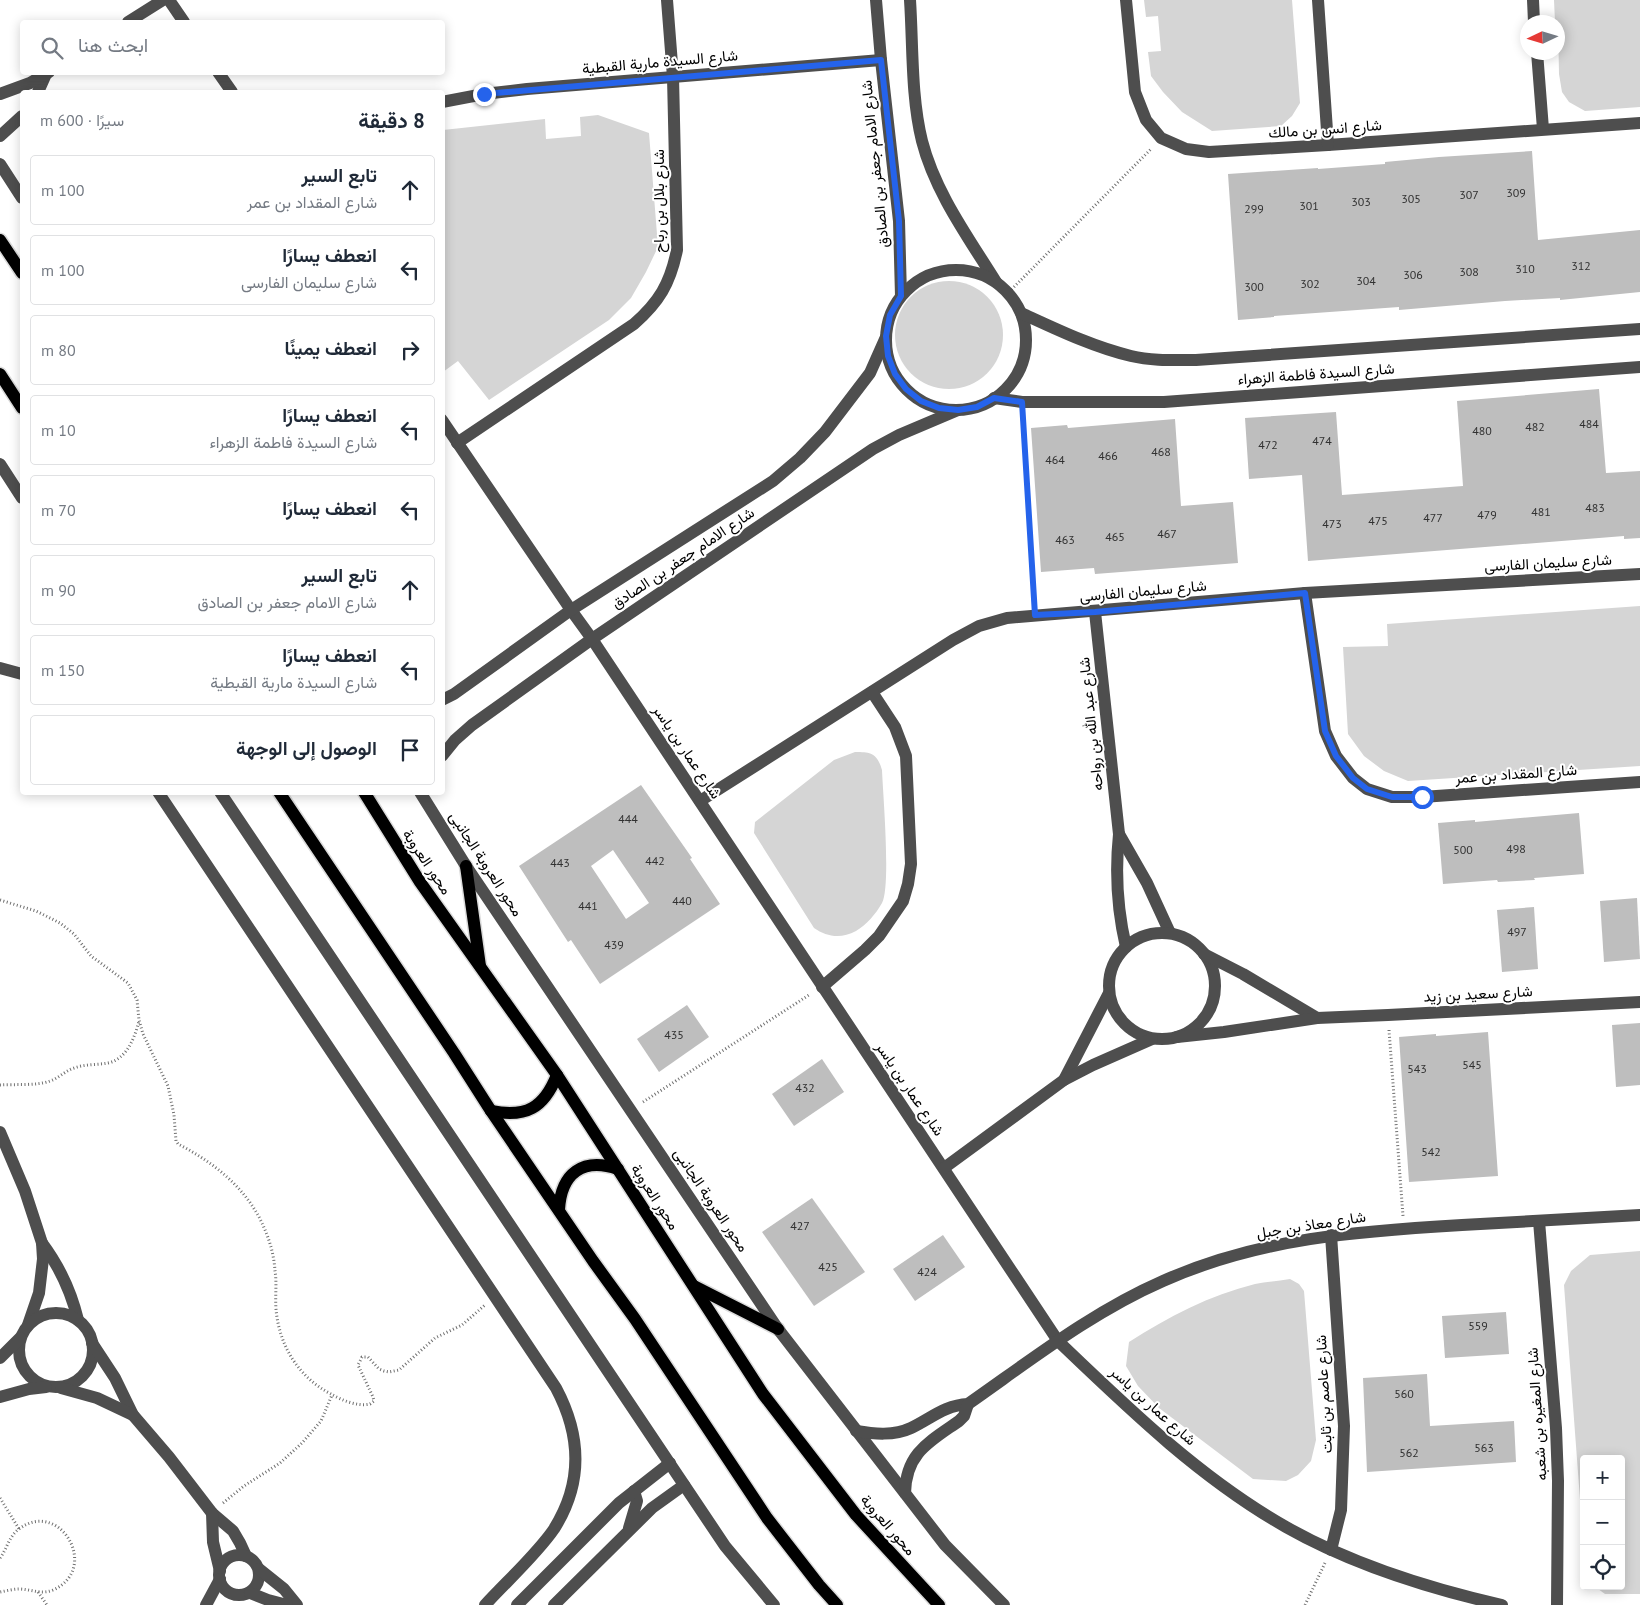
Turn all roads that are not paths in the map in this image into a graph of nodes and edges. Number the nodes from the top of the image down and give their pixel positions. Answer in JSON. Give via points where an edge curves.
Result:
{"nodes":[{"id":1,"x":163,"y":0,"type":"edge"},
{"id":2,"x":169,"y":0,"type":"edge"},
{"id":3,"x":667,"y":0,"type":"edge"},
{"id":4,"x":876,"y":0,"type":"edge"},
{"id":5,"x":910,"y":0,"type":"edge"},
{"id":6,"x":1126,"y":0,"type":"edge"},
{"id":7,"x":1318,"y":0,"type":"edge"},
{"id":8,"x":1533,"y":0,"type":"edge"},
{"id":9,"x":1534,"y":15,"type":"edge"},
{"id":10,"x":131,"y":20,"type":"edge"},
{"id":11,"x":183,"y":20,"type":"edge"},
{"id":12,"x":881,"y":60,"type":"junction"},
{"id":13,"x":1538,"y":60,"type":"edge"},
{"id":14,"x":44,"y":75,"type":"edge"},
{"id":15,"x":47,"y":75,"type":"edge"},
{"id":16,"x":220,"y":75,"type":"edge"},
{"id":17,"x":672,"y":77,"type":"junction"},
{"id":18,"x":39,"y":90,"type":"edge"},
{"id":19,"x":231,"y":90,"type":"edge"},
{"id":20,"x":0,"y":94,"type":"edge"},
{"id":21,"x":445,"y":101,"type":"edge"},
{"id":22,"x":20,"y":118,"type":"edge"},
{"id":23,"x":1640,"y":123,"type":"edge"},
{"id":24,"x":1543,"y":130,"type":"junction"},
{"id":25,"x":0,"y":136,"type":"edge"},
{"id":26,"x":1328,"y":145,"type":"junction"},
{"id":27,"x":0,"y":164,"type":"edge"},
{"id":28,"x":20,"y":195,"type":"edge"},
{"id":29,"x":0,"y":240,"type":"edge"},
{"id":30,"x":20,"y":270,"type":"edge"},
{"id":31,"x":996,"y":282,"type":"junction"},
{"id":32,"x":901,"y":296,"type":"junction"},
{"id":33,"x":1021,"y":313,"type":"junction"},
{"id":34,"x":1640,"y":329,"type":"edge"},
{"id":35,"x":886,"y":336,"type":"junction"},
{"id":36,"x":1640,"y":367,"type":"edge"},
{"id":37,"x":0,"y":374,"type":"edge"},
{"id":38,"x":994,"y":398,"type":"junction"},
{"id":39,"x":20,"y":405,"type":"edge"},
{"id":40,"x":958,"y":410,"type":"junction"},
{"id":41,"x":445,"y":425,"type":"edge"},
{"id":42,"x":457,"y":443,"type":"junction"},
{"id":43,"x":0,"y":464,"type":"edge"},
{"id":44,"x":20,"y":495,"type":"edge"},
{"id":45,"x":1640,"y":574,"type":"edge"},
{"id":46,"x":1305,"y":593,"type":"junction"},
{"id":47,"x":571,"y":610,"type":"junction"},
{"id":48,"x":1095,"y":612,"type":"junction"},
{"id":49,"x":592,"y":639,"type":"junction"},
{"id":50,"x":0,"y":668,"type":"edge"},
{"id":51,"x":20,"y":673,"type":"edge"},
{"id":52,"x":872,"y":692,"type":"junction"},
{"id":53,"x":445,"y":698,"type":"edge"},
{"id":54,"x":445,"y":752,"type":"edge"},
{"id":55,"x":1640,"y":782,"type":"edge"},
{"id":56,"x":160,"y":795,"type":"edge"},
{"id":57,"x":222,"y":795,"type":"edge"},
{"id":58,"x":281,"y":795,"type":"edge"},
{"id":59,"x":366,"y":795,"type":"edge"},
{"id":60,"x":422,"y":795,"type":"edge"},
{"id":61,"x":700,"y":801,"type":"junction"},
{"id":62,"x":1119,"y":834,"type":"junction"},
{"id":63,"x":466,"y":866,"type":"junction"},
{"id":64,"x":1170,"y":933,"type":"junction"},
{"id":65,"x":1126,"y":947,"type":"junction"},
{"id":66,"x":1204,"y":954,"type":"junction"},
{"id":67,"x":480,"y":969,"type":"junction"},
{"id":68,"x":822,"y":986,"type":"junction"},
{"id":69,"x":1109,"y":993,"type":"junction"},
{"id":70,"x":1640,"y":1002,"type":"edge"},
{"id":71,"x":1317,"y":1018,"type":"junction"},
{"id":72,"x":1177,"y":1037,"type":"junction"},
{"id":73,"x":1152,"y":1038,"type":"junction"},
{"id":74,"x":556,"y":1075,"type":"junction"},
{"id":75,"x":1064,"y":1080,"type":"junction"},
{"id":76,"x":491,"y":1111,"type":"junction"},
{"id":77,"x":0,"y":1132,"type":"edge"},
{"id":78,"x":944,"y":1168,"type":"junction"},
{"id":79,"x":618,"y":1169,"type":"junction"},
{"id":80,"x":559,"y":1210,"type":"junction"},
{"id":81,"x":1640,"y":1215,"type":"edge"},
{"id":82,"x":1539,"y":1221,"type":"junction"},
{"id":83,"x":1331,"y":1235,"type":"junction"},
{"id":84,"x":42,"y":1243,"type":"junction"},
{"id":85,"x":693,"y":1285,"type":"junction"},
{"id":86,"x":78,"y":1320,"type":"junction"},
{"id":87,"x":28,"y":1325,"type":"junction"},
{"id":88,"x":778,"y":1329,"type":"junction"},
{"id":89,"x":20,"y":1338,"type":"junction"},
{"id":90,"x":1058,"y":1341,"type":"junction"},
{"id":91,"x":92,"y":1343,"type":"junction"},
{"id":92,"x":0,"y":1358,"type":"edge"},
{"id":93,"x":53,"y":1387,"type":"junction"},
{"id":94,"x":0,"y":1397,"type":"edge"},
{"id":95,"x":968,"y":1404,"type":"junction"},
{"id":96,"x":133,"y":1415,"type":"junction"},
{"id":97,"x":856,"y":1431,"type":"junction"},
{"id":98,"x":670,"y":1463,"type":"junction"},
{"id":99,"x":684,"y":1485,"type":"junction"},
{"id":100,"x":634,"y":1491,"type":"junction"},
{"id":101,"x":905,"y":1493,"type":"junction"},
{"id":102,"x":212,"y":1513,"type":"junction"},
{"id":103,"x":628,"y":1530,"type":"junction"},
{"id":104,"x":1331,"y":1550,"type":"junction"},
{"id":105,"x":246,"y":1556,"type":"junction"},
{"id":106,"x":259,"y":1570,"type":"junction"},
{"id":107,"x":220,"y":1575,"type":"junction"},
{"id":108,"x":248,"y":1593,"type":"junction"},
{"id":109,"x":206,"y":1605,"type":"edge"},
{"id":110,"x":237,"y":1605,"type":"edge"},
{"id":111,"x":287,"y":1605,"type":"edge"},
{"id":112,"x":297,"y":1605,"type":"edge"},
{"id":113,"x":485,"y":1605,"type":"edge"},
{"id":114,"x":517,"y":1605,"type":"edge"},
{"id":115,"x":554,"y":1605,"type":"edge"},
{"id":116,"x":774,"y":1605,"type":"edge"},
{"id":117,"x":837,"y":1605,"type":"edge"},
{"id":118,"x":939,"y":1605,"type":"edge"},
{"id":119,"x":1004,"y":1605,"type":"edge"},
{"id":120,"x":1502,"y":1605,"type":"edge"},
{"id":121,"x":1557,"y":1605,"type":"edge"}],
"edges":[{"from":1,"to":10,"type":"street"},
{"from":2,"to":11,"type":"street"},
{"from":3,"to":17,"type":"street","name":"شارع بلال بن رباح"},
{"from":4,"to":12,"type":"street","name":"شارع الامام جعفر بن الصادق"},
{"from":5,"to":31,"type":"street","via":[[916,106],[930,167],[948,206]]},
{"from":6,"to":26,"type":"street","name":"شارع انس بن مالك","via":[[1135,92],[1146,120],[1161,138],[1186,149],[1209,152]]},
{"from":7,"to":26,"type":"street"},
{"from":8,"to":9,"type":"street"},
{"from":12,"to":17,"type":"street","name":"شارع السيدة مارية القبطية"},
{"from":12,"to":32,"type":"street","name":"شارع الامام جعفر بن الصادق","via":[[899,221]]},
{"from":13,"to":24,"type":"street"},
{"from":14,"to":20,"type":"street"},
{"from":15,"to":18,"type":"street"},
{"from":16,"to":19,"type":"street"},
{"from":17,"to":21,"type":"street","name":"شارع السيدة مارية القبطية","via":[[527,89]]},
{"from":17,"to":42,"type":"street","name":"شارع بلال بن رباح","via":[[677,250],[673,271],[663,292],[651,310],[634,324]]},
{"from":22,"to":25,"type":"street"},
{"from":23,"to":24,"type":"street","name":"شارع انس بن مالك"},
{"from":24,"to":26,"type":"street","name":"شارع انس بن مالك"},
{"from":27,"to":28,"type":"street"},
{"from":29,"to":30,"type":"main road"},
{"from":31,"to":32,"type":"street","via":[[977,273],[956,269],[936,272],[917,281]]},
{"from":31,"to":33,"type":"street"},
{"from":32,"to":35,"type":"street","via":[[890,315]]},
{"from":33,"to":34,"type":"street","name":"شارع السيدة فاطمة الزهراء","via":[[1098,345],[1131,356],[1158,360]]},
{"from":33,"to":38,"type":"street","via":[[1026,344],[1023,360],[1016,375]]},
{"from":35,"to":40,"type":"street","via":[[888,356],[906,389],[921,401],[939,408]]},
{"from":35,"to":47,"type":"street","name":"شارع الامام جعفر بن الصادق","via":[[870,373],[825,432],[800,458],[773,480]]},
{"from":36,"to":38,"type":"street","name":"شارع السيدة فاطمة الزهراء","via":[[1164,402],[1022,402]]},
{"from":37,"to":39,"type":"main road"},
{"from":38,"to":40,"type":"street","via":[[977,407]]},
{"from":40,"to":49,"type":"street","name":"شارع الامام جعفر بن الصادق","via":[[873,449]]},
{"from":41,"to":42,"type":"street","name":"شارع عمار بن ياسر"},
{"from":42,"to":47,"type":"street","name":"شارع عمار بن ياسر"},
{"from":43,"to":44,"type":"street"},
{"from":45,"to":46,"type":"street","name":"شارع سليمان الفارسى"},
{"from":46,"to":48,"type":"street","name":"شارع سليمان الفارسى"},
{"from":46,"to":55,"type":"street","name":"شارع المقداد بن عمر","via":[[1325,731],[1336,756],[1353,778],[1367,789],[1392,797],[1422,797]]},
{"from":47,"to":49,"type":"street","name":"شارع عمار بن ياسر"},
{"from":47,"to":53,"type":"street","name":"شارع الامام جعفر بن الصادق"},
{"from":48,"to":52,"type":"street","name":"شارع سليمان الفارسى","via":[[1007,618],[979,626]]},
{"from":48,"to":62,"type":"street","name":"شارع عبد الله بن رواحه"},
{"from":49,"to":54,"type":"street","name":"شارع الامام جعفر بن الصادق","via":[[472,725]]},
{"from":49,"to":61,"type":"street","name":"شارع عمار بن ياسر"},
{"from":50,"to":51,"type":"street"},
{"from":52,"to":61,"type":"street","name":"شارع سليمان الفارسى"},
{"from":52,"to":68,"type":"street","via":[[895,727],[906,756],[911,864],[908,884],[903,900],[879,936]]},
{"from":56,"to":113,"type":"street","via":[[565,1405],[575,1441],[576,1460],[569,1497],[553,1530]]},
{"from":57,"to":98,"type":"street"},
{"from":58,"to":76,"type":"main road"},
{"from":59,"to":67,"type":"main road","name":"محور العروبة"},
{"from":60,"to":63,"type":"street","name":"محور العروبة الجانبى"},
{"from":61,"to":68,"type":"street","name":"شارع عمار بن ياسر"},
{"from":62,"to":64,"type":"street","name":"شارع عبد الله بن رواحه"},
{"from":62,"to":65,"type":"street","name":"شارع عبد الله بن رواحه","via":[[1116,891]]},
{"from":63,"to":67,"type":"main road"},
{"from":63,"to":88,"type":"street","name":"محور العروبة الجانبى"},
{"from":64,"to":65,"type":"street","via":[[1154,933]]},
{"from":64,"to":66,"type":"street","via":[[1184,937]]},
{"from":65,"to":69,"type":"street","via":[[1115,960]]},
{"from":66,"to":71,"type":"street"},
{"from":66,"to":72,"type":"street","via":[[1215,981],[1210,1009],[1202,1022]]},
{"from":67,"to":74,"type":"main road","name":"محور العروبة"},
{"from":68,"to":78,"type":"street","name":"شارع عمار بن ياسر"},
{"from":69,"to":73,"type":"street","via":[[1119,1017],[1134,1031]]},
{"from":69,"to":75,"type":"street"},
{"from":70,"to":71,"type":"street","name":"شارع سعيد بن زيد"},
{"from":71,"to":72,"type":"street","name":"شارع سعيد بن زيد"},
{"from":72,"to":73,"type":"street","via":[[1165,1040]]},
{"from":73,"to":75,"type":"street"},
{"from":74,"to":76,"type":"main road","via":[[551,1091],[540,1104],[525,1112],[508,1115]]},
{"from":74,"to":79,"type":"main road","name":"محور العروبة"},
{"from":75,"to":78,"type":"street"},
{"from":76,"to":80,"type":"main road"},
{"from":77,"to":84,"type":"street","via":[[25,1191]]},
{"from":78,"to":90,"type":"street","name":"شارع عمار بن ياسر"},
{"from":79,"to":80,"type":"main road","via":[[604,1164],[589,1165],[576,1171],[560,1195]]},
{"from":79,"to":85,"type":"main road","name":"محور العروبة"},
{"from":80,"to":117,"type":"main road","via":[[767,1518]]},
{"from":81,"to":82,"type":"street","name":"شارع معاذ بن جبل"},
{"from":82,"to":83,"type":"street","name":"شارع معاذ بن جبل"},
{"from":82,"to":121,"type":"street","name":"شارع المغيره بن شعبه","via":[[1556,1428]]},
{"from":83,"to":90,"type":"street","name":"شارع معاذ بن جبل","via":[[1272,1245],[1219,1259],[1163,1280],[1110,1306]]},
{"from":83,"to":104,"type":"street","name":"شارع عاصم بن ثابت","via":[[1344,1426],[1341,1510]]},
{"from":84,"to":86,"type":"street","via":[[61,1272]]},
{"from":84,"to":87,"type":"street","via":[[39,1293]]},
{"from":85,"to":88,"type":"main road"},
{"from":85,"to":118,"type":"main road","name":"محور العروبة","via":[[763,1394],[856,1515]]},
{"from":86,"to":87,"type":"street","via":[[66,1314],[52,1313]]},
{"from":86,"to":91,"type":"street"},
{"from":87,"to":89,"type":"street"},
{"from":88,"to":97,"type":"street","name":"محور العروبة الجانبى"},
{"from":89,"to":92,"type":"street"},
{"from":89,"to":93,"type":"street","via":[[18,1348],[24,1369],[39,1384]]},
{"from":90,"to":95,"type":"street","name":"شارع معاذ بن جبل"},
{"from":90,"to":104,"type":"street","name":"شارع عمار بن ياسر","via":[[1145,1424],[1189,1460],[1285,1526]]},
{"from":91,"to":93,"type":"street","via":[[93,1356],[81,1378],[70,1385]]},
{"from":91,"to":96,"type":"street","via":[[115,1378]]},
{"from":93,"to":94,"type":"street"},
{"from":93,"to":96,"type":"street","via":[[97,1398]]},
{"from":95,"to":97,"type":"street","name":"شارع معاذ بن جبل","via":[[944,1409],[909,1429],[887,1433]]},
{"from":95,"to":101,"type":"street","name":"شارع معاذ بن جبل","via":[[959,1421],[923,1446],[915,1456],[907,1475]]},
{"from":96,"to":102,"type":"street"},
{"from":97,"to":101,"type":"street","name":"محور العروبة الجانبى"},
{"from":98,"to":99,"type":"street"},
{"from":98,"to":100,"type":"street"},
{"from":99,"to":103,"type":"street"},
{"from":99,"to":116,"type":"street","via":[[725,1546]]},
{"from":100,"to":103,"type":"street","via":[[637,1501]]},
{"from":100,"to":114,"type":"street"},
{"from":101,"to":119,"type":"street","name":"محور العروبة الجانبى","via":[[945,1545]]},
{"from":102,"to":105,"type":"street","via":[[233,1531]]},
{"from":102,"to":107,"type":"street","via":[[213,1542]]},
{"from":103,"to":115,"type":"street"},
{"from":104,"to":120,"type":"street","name":"شارع عمار بن ياسر","via":[[1407,1581]]},
{"from":105,"to":106,"type":"street"},
{"from":105,"to":107,"type":"street","via":[[232,1556],[226,1560]]},
{"from":106,"to":108,"type":"street","via":[[258,1582]]},
{"from":106,"to":112,"type":"street"},
{"from":107,"to":108,"type":"street","via":[[223,1587],[229,1593],[237,1596]]},
{"from":107,"to":109,"type":"street"},
{"from":108,"to":110,"type":"street"},
{"from":108,"to":111,"type":"street"}]}
